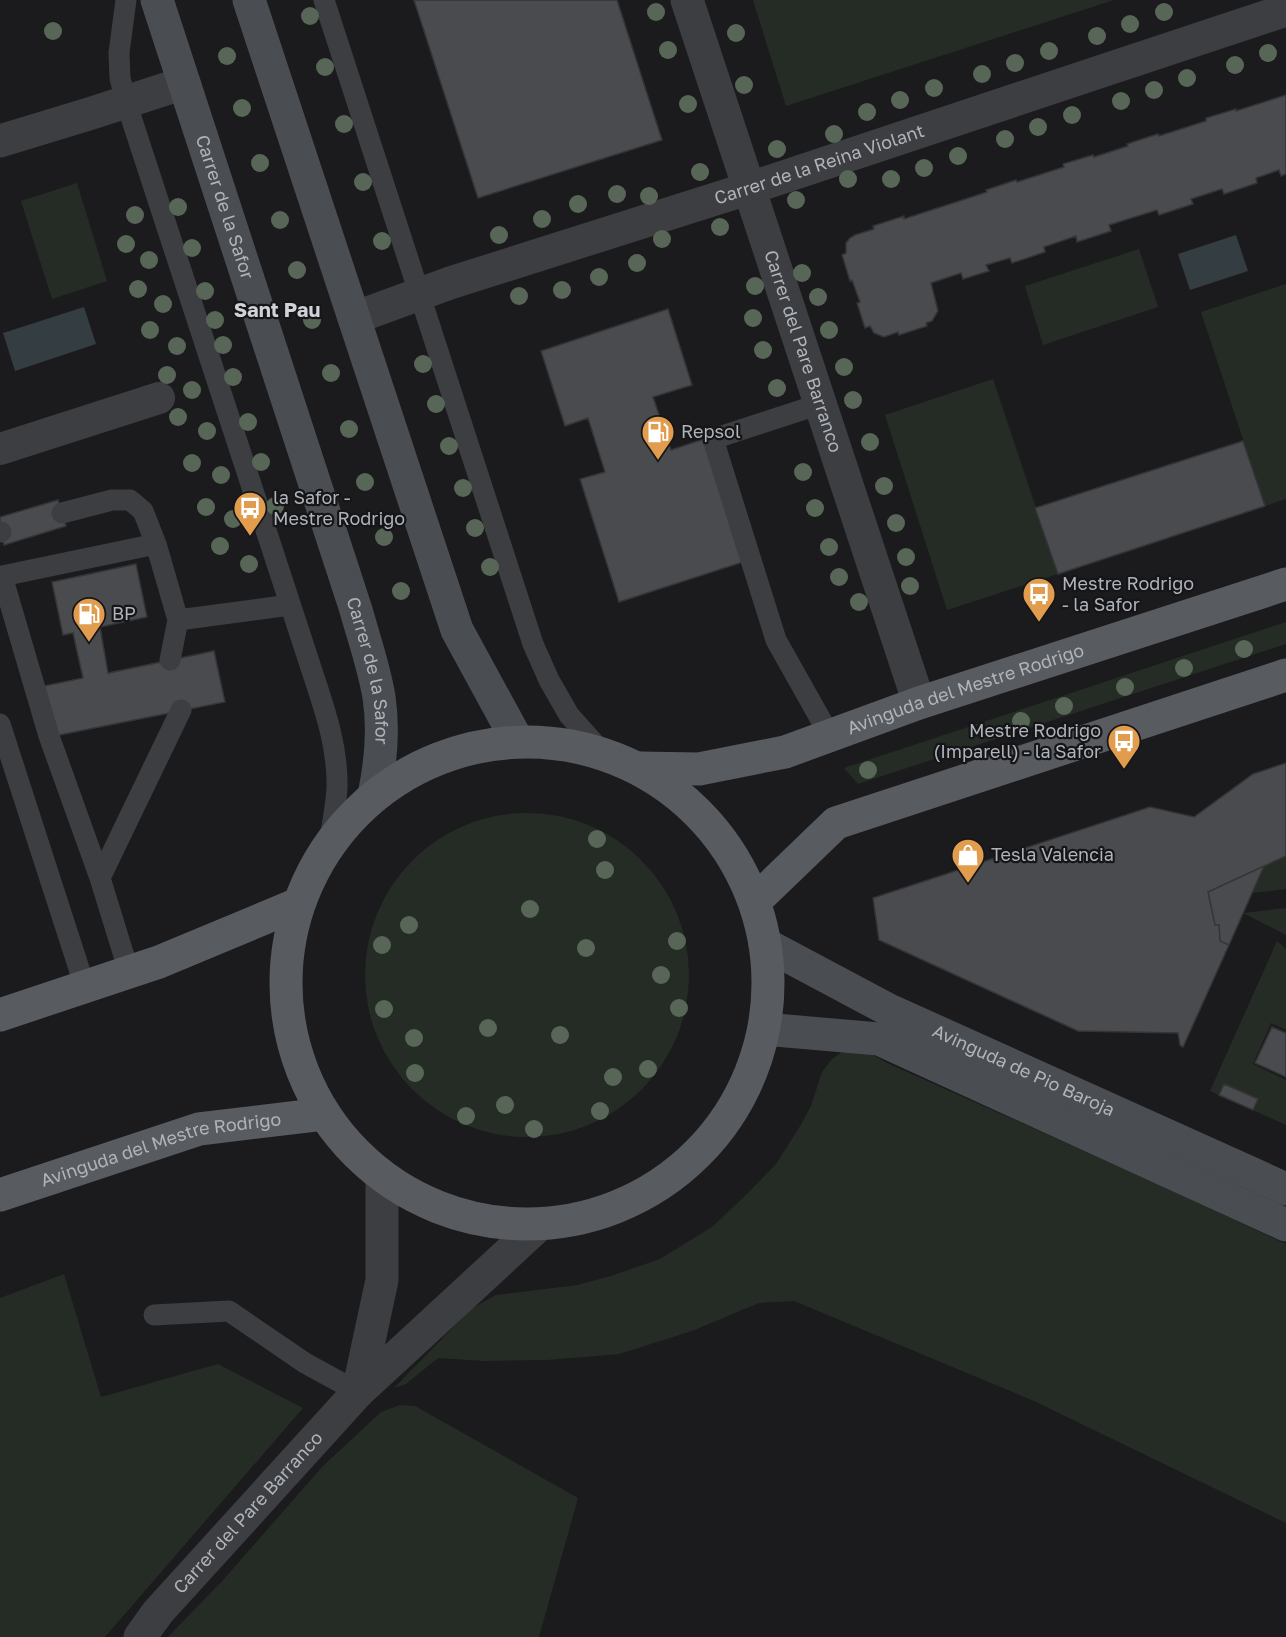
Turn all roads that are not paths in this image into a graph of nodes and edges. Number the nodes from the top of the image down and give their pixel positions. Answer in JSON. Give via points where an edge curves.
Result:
{"nodes":[{"id":1,"x":126,"y":0,"type":"edge"},
{"id":2,"x":157,"y":0,"type":"edge"},
{"id":3,"x":249,"y":0,"type":"edge"},
{"id":4,"x":324,"y":0,"type":"edge"},
{"id":5,"x":687,"y":0,"type":"edge"},
{"id":6,"x":1286,"y":10,"type":"edge"},
{"id":7,"x":184,"y":83,"type":"junction"},
{"id":8,"x":126,"y":102,"type":"junction"},
{"id":9,"x":0,"y":141,"type":"edge"},
{"id":10,"x":750,"y":188,"type":"junction"},
{"id":11,"x":419,"y":295,"type":"junction"},
{"id":12,"x":354,"y":318,"type":"junction"},
{"id":13,"x":159,"y":398,"type":"dead end"},
{"id":14,"x":820,"y":404,"type":"junction"},
{"id":15,"x":0,"y":449,"type":"edge"},
{"id":16,"x":62,"y":513,"type":"dead end"},
{"id":17,"x":156,"y":544,"type":"junction"},
{"id":18,"x":1,"y":576,"type":"edge"},
{"id":19,"x":1286,"y":584,"type":"edge"},
{"id":20,"x":290,"y":604,"type":"junction"},
{"id":21,"x":178,"y":620,"type":"junction"},
{"id":22,"x":170,"y":660,"type":"dead end"},
{"id":23,"x":1286,"y":675,"type":"edge"},
{"id":24,"x":919,"y":703,"type":"junction"},
{"id":25,"x":181,"y":710,"type":"dead end"},
{"id":26,"x":0,"y":723,"type":"edge"},
{"id":27,"x":830,"y":736,"type":"junction"},
{"id":28,"x":518,"y":740,"type":"junction"},
{"id":29,"x":602,"y":752,"type":"junction"},
{"id":30,"x":640,"y":768,"type":"junction"},
{"id":31,"x":374,"y":795,"type":"junction"},
{"id":32,"x":329,"y":844,"type":"junction"},
{"id":33,"x":100,"y":878,"type":"junction"},
{"id":34,"x":754,"y":901,"type":"junction"},
{"id":35,"x":298,"y":904,"type":"junction"},
{"id":36,"x":765,"y":944,"type":"junction"},
{"id":37,"x":129,"y":972,"type":"junction"},
{"id":38,"x":85,"y":987,"type":"junction"},
{"id":39,"x":0,"y":1016,"type":"edge"},
{"id":40,"x":764,"y":1029,"type":"junction"},
{"id":41,"x":324,"y":1114,"type":"junction"},
{"id":42,"x":382,"y":1177,"type":"junction"},
{"id":43,"x":1286,"y":1189,"type":"edge"},
{"id":44,"x":0,"y":1195,"type":"edge"},
{"id":45,"x":540,"y":1224,"type":"junction"},
{"id":46,"x":1286,"y":1225,"type":"edge"},
{"id":47,"x":154,"y":1315,"type":"dead end"},
{"id":48,"x":358,"y":1392,"type":"junction"},
{"id":49,"x":140,"y":1637,"type":"edge"}],
"edges":[{"from":1,"to":8,"type":"lane","via":[[119,53]]},
{"from":2,"to":7,"type":"main road","name":"Carrer de la Safor"},
{"from":3,"to":12,"type":"main road"},
{"from":4,"to":11,"type":"lane"},
{"from":5,"to":10,"type":"street","name":"Carrer del Pare Barranco"},
{"from":6,"to":10,"type":"street","name":"Carrer de la Reina Violant"},
{"from":7,"to":8,"type":"street"},
{"from":7,"to":31,"type":"main road","name":"Carrer de la Safor","via":[[369,658],[379,697],[382,733]]},
{"from":8,"to":9,"type":"street"},
{"from":8,"to":20,"type":"lane"},
{"from":10,"to":11,"type":"street","name":"Carrer de la Reina Violant"},
{"from":10,"to":14,"type":"street","name":"Carrer del Pare Barranco"},
{"from":11,"to":12,"type":"street","name":"Carrer de la Reina Violant"},
{"from":11,"to":29,"type":"lane","via":[[533,644],[569,715]]},
{"from":12,"to":28,"type":"main road","via":[[457,630]]},
{"from":13,"to":15,"type":"street"},
{"from":14,"to":24,"type":"street","name":"Carrer del Pare Barranco"},
{"from":14,"to":27,"type":"lane","via":[[713,440],[776,640]]},
{"from":16,"to":17,"type":"lane","via":[[112,500],[130,500],[143,511]]},
{"from":17,"to":18,"type":"lane"},
{"from":17,"to":21,"type":"lane"},
{"from":18,"to":33,"type":"lane","via":[[49,736]]},
{"from":19,"to":24,"type":"main road","name":"Avinguda del Mestre Rodrigo"},
{"from":20,"to":21,"type":"lane"},
{"from":20,"to":32,"type":"lane","via":[[332,735],[337,785]]},
{"from":21,"to":22,"type":"lane"},
{"from":23,"to":34,"type":"main road","via":[[836,823]]},
{"from":24,"to":27,"type":"main road","name":"Avinguda del Mestre Rodrigo"},
{"from":25,"to":33,"type":"lane"},
{"from":26,"to":38,"type":"lane"},
{"from":27,"to":30,"type":"main road","name":"Avinguda del Mestre Rodrigo","via":[[785,752],[699,769]]},
{"from":28,"to":29,"type":"main road"},
{"from":28,"to":31,"type":"main road","via":[[479,745],[441,756],[406,772]]},
{"from":29,"to":30,"type":"main road"},
{"from":30,"to":34,"type":"main road","via":[[677,792],[709,823],[736,860]]},
{"from":31,"to":32,"type":"main road"},
{"from":32,"to":35,"type":"main road"},
{"from":33,"to":37,"type":"lane"},
{"from":34,"to":36,"type":"main road"},
{"from":35,"to":37,"type":"main road"},
{"from":35,"to":41,"type":"main road","via":[[287,957],[287,1012],[300,1066]]},
{"from":36,"to":40,"type":"main road","via":[[769,986]]},
{"from":36,"to":43,"type":"main road","name":"Avinguda de Pio Baroja","via":[[889,1010]]},
{"from":37,"to":38,"type":"main road"},
{"from":38,"to":39,"type":"main road"},
{"from":40,"to":45,"type":"main road","via":[[748,1080],[722,1126],[686,1165],[642,1196],[593,1216]]},
{"from":40,"to":46,"type":"main road","name":"Avinguda de Pio Baroja","via":[[879,1039]]},
{"from":41,"to":42,"type":"main road","via":[[350,1149]]},
{"from":41,"to":44,"type":"main road","name":"Avinguda del Mestre Rodrigo","via":[[199,1130]]},
{"from":42,"to":45,"type":"main road","via":[[418,1199],[457,1215],[498,1223]]},
{"from":42,"to":48,"type":"street","via":[[382,1280]]},
{"from":45,"to":48,"type":"street","name":"Carrer del Pare Barranco"},
{"from":47,"to":48,"type":"lane","via":[[229,1311],[305,1363]]},
{"from":48,"to":49,"type":"street","name":"Carrer del Pare Barranco","via":[[158,1612]]}]}
